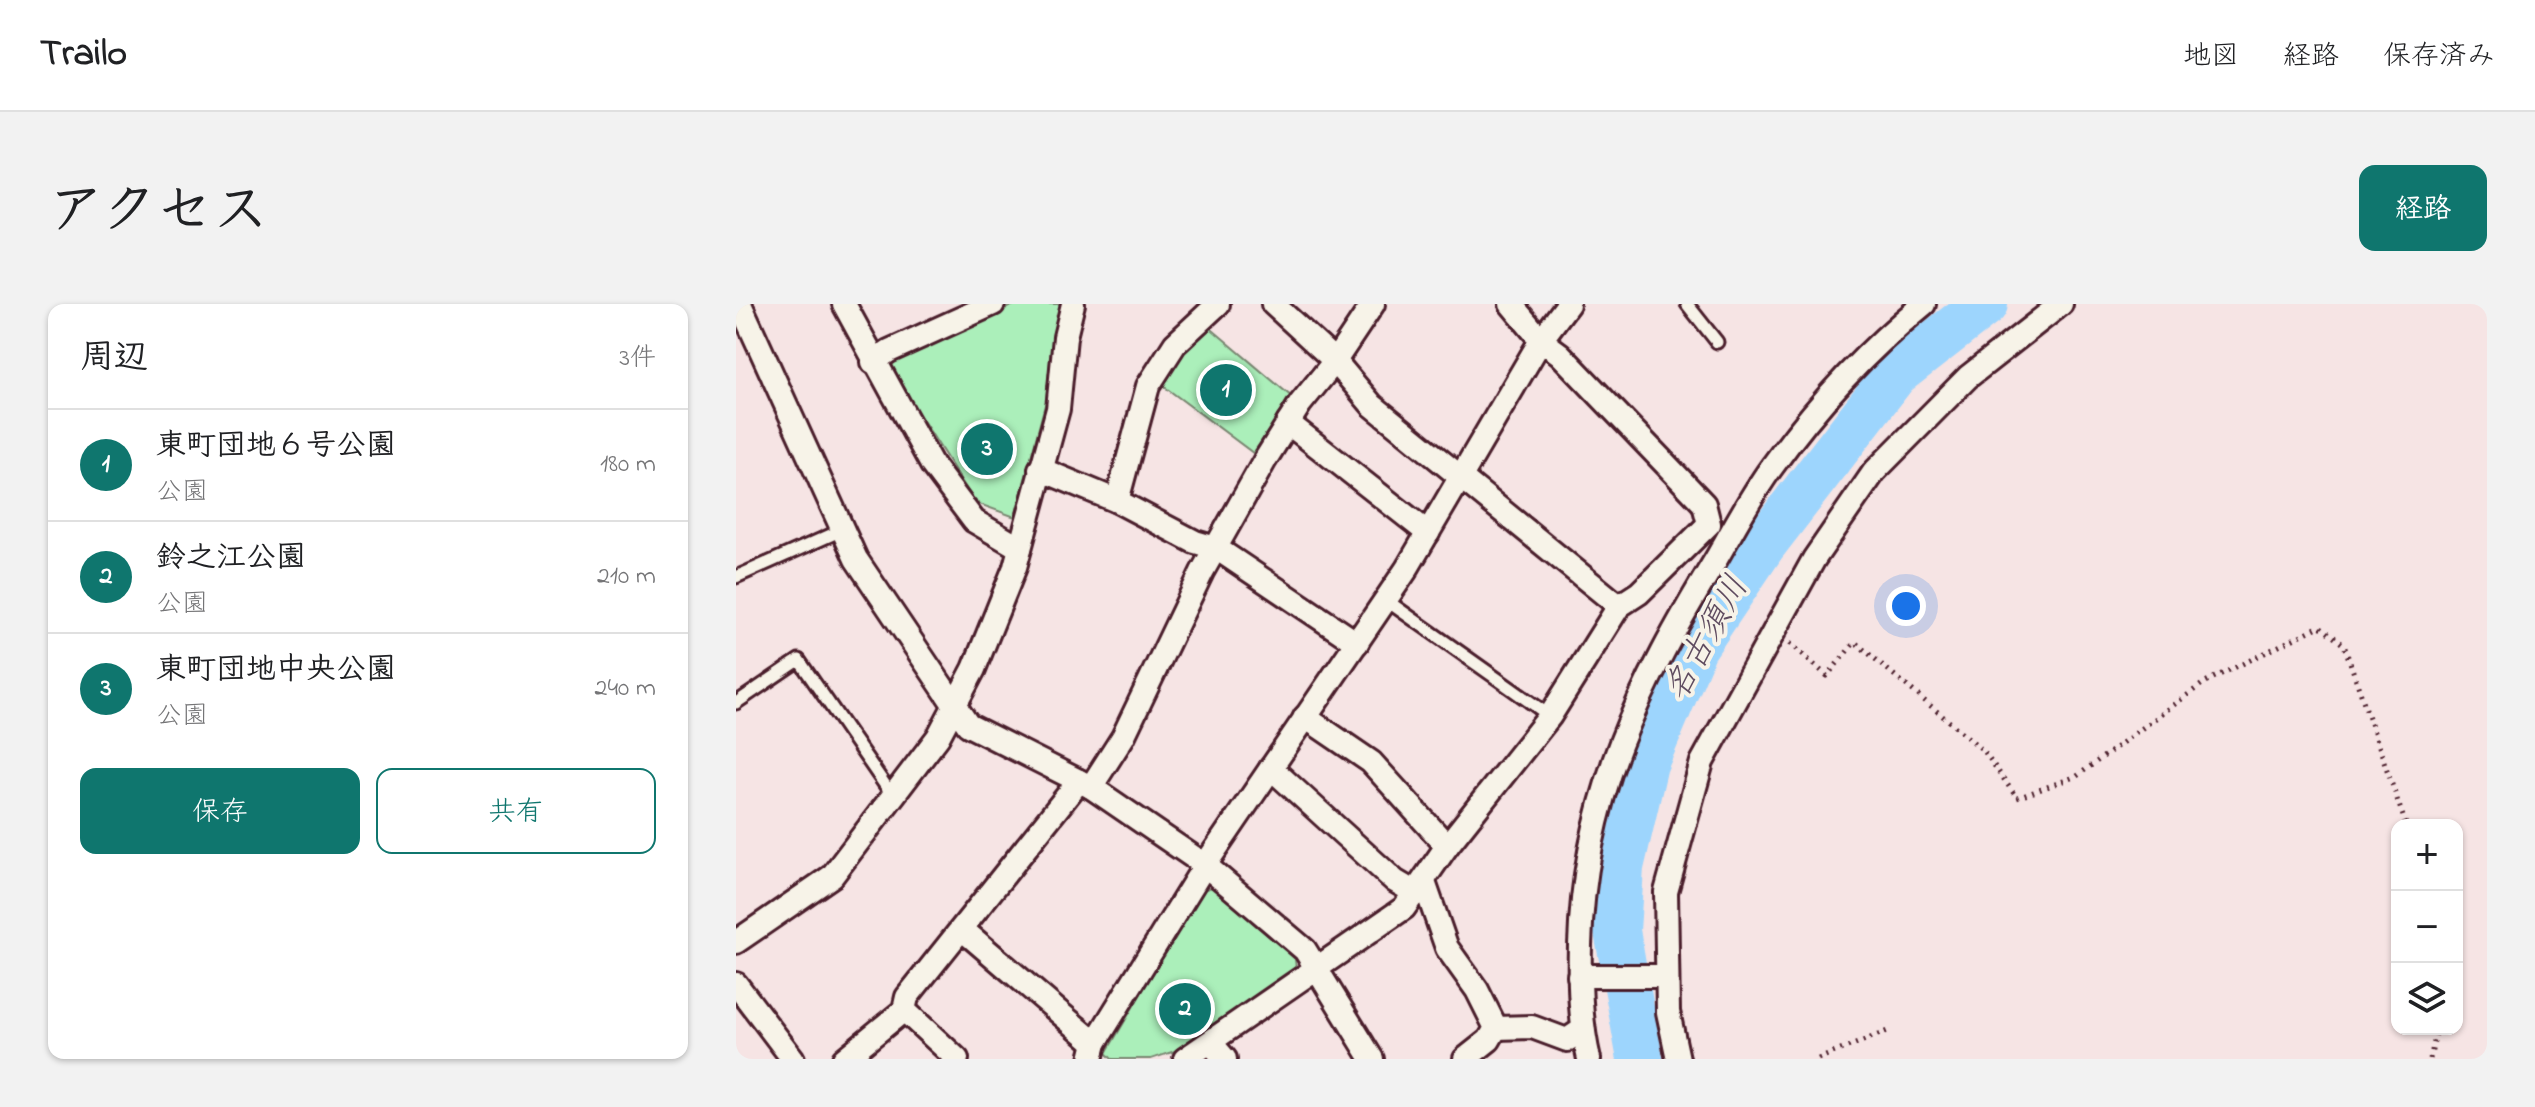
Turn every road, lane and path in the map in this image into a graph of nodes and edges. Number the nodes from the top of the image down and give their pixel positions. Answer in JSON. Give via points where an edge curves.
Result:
{"nodes":[{"id":1,"x":740,"y":304,"type":"edge"},
{"id":2,"x":844,"y":304,"type":"edge"},
{"id":3,"x":993,"y":304,"type":"edge"},
{"id":4,"x":1073,"y":304,"type":"edge"},
{"id":5,"x":1218,"y":304,"type":"edge"},
{"id":6,"x":1273,"y":304,"type":"edge"},
{"id":7,"x":1373,"y":304,"type":"edge"},
{"id":8,"x":1511,"y":304,"type":"edge"},
{"id":9,"x":1568,"y":304,"type":"edge"},
{"id":10,"x":1687,"y":304,"type":"edge"},
{"id":11,"x":1924,"y":304,"type":"edge"},
{"id":12,"x":2061,"y":304,"type":"edge"},
{"id":13,"x":1541,"y":340,"type":"junction"},
{"id":14,"x":1717,"y":342,"type":"dead end"},
{"id":15,"x":1335,"y":361,"type":"junction"},
{"id":16,"x":873,"y":362,"type":"junction"},
{"id":17,"x":1288,"y":423,"type":"junction"},
{"id":18,"x":1040,"y":469,"type":"junction"},
{"id":19,"x":1460,"y":477,"type":"junction"},
{"id":20,"x":1117,"y":501,"type":"junction"},
{"id":21,"x":842,"y":530,"type":"junction"},
{"id":22,"x":1428,"y":533,"type":"junction"},
{"id":23,"x":1727,"y":540,"type":"junction"},
{"id":24,"x":1020,"y":548,"type":"junction"},
{"id":25,"x":1216,"y":548,"type":"junction"},
{"id":26,"x":1667,"y":566,"type":"junction"},
{"id":27,"x":736,"y":577,"type":"edge"},
{"id":28,"x":1386,"y":600,"type":"junction"},
{"id":29,"x":1619,"y":606,"type":"junction"},
{"id":30,"x":1770,"y":638,"type":"junction"},
{"id":31,"x":1357,"y":643,"type":"junction"},
{"id":32,"x":736,"y":703,"type":"edge"},
{"id":33,"x":954,"y":705,"type":"junction"},
{"id":34,"x":1550,"y":716,"type":"junction"},
{"id":35,"x":1305,"y":717,"type":"junction"},
{"id":36,"x":1271,"y":768,"type":"junction"},
{"id":37,"x":1085,"y":784,"type":"junction"},
{"id":38,"x":895,"y":798,"type":"junction"},
{"id":39,"x":2404,"y":819,"type":"edge"},
{"id":40,"x":1447,"y":846,"type":"junction"},
{"id":41,"x":1205,"y":865,"type":"junction"},
{"id":42,"x":1420,"y":888,"type":"junction"},
{"id":43,"x":963,"y":930,"type":"junction"},
{"id":44,"x":736,"y":942,"type":"edge"},
{"id":45,"x":1318,"y":967,"type":"junction"},
{"id":46,"x":1579,"y":976,"type":"junction"},
{"id":47,"x":1666,"y":976,"type":"junction"},
{"id":48,"x":736,"y":984,"type":"edge"},
{"id":49,"x":904,"y":1010,"type":"junction"},
{"id":50,"x":1496,"y":1028,"type":"junction"},
{"id":51,"x":1582,"y":1030,"type":"junction"},
{"id":52,"x":1890,"y":1030,"type":"dead end"},
{"id":53,"x":2436,"y":1035,"type":"edge"},
{"id":54,"x":1093,"y":1051,"type":"edge"},
{"id":55,"x":1218,"y":1051,"type":"edge"},
{"id":56,"x":793,"y":1059,"type":"edge"},
{"id":57,"x":844,"y":1059,"type":"edge"},
{"id":58,"x":957,"y":1059,"type":"edge"},
{"id":59,"x":1185,"y":1059,"type":"edge"},
{"id":60,"x":1372,"y":1059,"type":"edge"},
{"id":61,"x":1465,"y":1059,"type":"edge"},
{"id":62,"x":1589,"y":1059,"type":"edge"},
{"id":63,"x":1678,"y":1059,"type":"edge"},
{"id":64,"x":1818,"y":1059,"type":"edge"},
{"id":65,"x":2430,"y":1059,"type":"edge"}],
"edges":[{"from":1,"to":21,"type":"street"},
{"from":2,"to":16,"type":"street"},
{"from":3,"to":16,"type":"street"},
{"from":4,"to":18,"type":"street","via":[[1058,409]]},
{"from":5,"to":20,"type":"street","via":[[1175,344],[1148,386]]},
{"from":6,"to":15,"type":"street"},
{"from":7,"to":15,"type":"street"},
{"from":8,"to":13,"type":"street"},
{"from":9,"to":13,"type":"street"},
{"from":10,"to":14,"type":"lane"},
{"from":11,"to":23,"type":"street","via":[[1860,363],[1805,425],[1770,469]]},
{"from":12,"to":30,"type":"street","via":[[1968,377],[1874,472],[1814,559]]},
{"from":13,"to":19,"type":"street"},
{"from":13,"to":26,"type":"street","via":[[1704,504],[1709,524]]},
{"from":15,"to":17,"type":"street"},
{"from":15,"to":19,"type":"street","via":[[1372,405]]},
{"from":16,"to":24,"type":"street","via":[[932,465],[974,521]]},
{"from":17,"to":22,"type":"street"},
{"from":17,"to":25,"type":"street"},
{"from":18,"to":20,"type":"street"},
{"from":18,"to":24,"type":"street"},
{"from":19,"to":22,"type":"street"},
{"from":19,"to":29,"type":"street"},
{"from":20,"to":25,"type":"street"},
{"from":21,"to":27,"type":"lane"},
{"from":21,"to":33,"type":"street"},
{"from":22,"to":28,"type":"street"},
{"from":23,"to":26,"type":"street"},
{"from":23,"to":46,"type":"street","via":[[1651,674],[1606,780],[1584,866]]},
{"from":24,"to":33,"type":"street","via":[[997,614]]},
{"from":25,"to":31,"type":"street"},
{"from":25,"to":37,"type":"street","via":[[1123,737]]},
{"from":26,"to":29,"type":"street"},
{"from":28,"to":31,"type":"street"},
{"from":28,"to":34,"type":"lane"},
{"from":29,"to":34,"type":"street"},
{"from":30,"to":39,"type":"path","via":[[1791,643],[1827,676],[1855,642],[1984,751],[2017,798],[2077,776],[2205,682],[2320,626],[2344,645]]},
{"from":30,"to":47,"type":"street","via":[[1702,762],[1666,892]]},
{"from":31,"to":35,"type":"street"},
{"from":32,"to":38,"type":"lane","via":[[799,660]]},
{"from":33,"to":37,"type":"street","via":[[968,725]]},
{"from":33,"to":38,"type":"street"},
{"from":34,"to":40,"type":"street"},
{"from":35,"to":36,"type":"street"},
{"from":35,"to":40,"type":"street","via":[[1371,762]]},
{"from":36,"to":41,"type":"street"},
{"from":36,"to":42,"type":"street","via":[[1395,881]]},
{"from":37,"to":41,"type":"street"},
{"from":37,"to":43,"type":"street"},
{"from":38,"to":44,"type":"street","via":[[832,876]]},
{"from":40,"to":42,"type":"street"},
{"from":41,"to":45,"type":"street"},
{"from":41,"to":54,"type":"street"},
{"from":42,"to":45,"type":"street","via":[[1404,908]]},
{"from":42,"to":50,"type":"street","via":[[1447,948]]},
{"from":43,"to":49,"type":"street","via":[[907,997]]},
{"from":43,"to":54,"type":"street"},
{"from":45,"to":55,"type":"street"},
{"from":45,"to":60,"type":"street"},
{"from":46,"to":47,"type":"street"},
{"from":46,"to":51,"type":"street"},
{"from":47,"to":63,"type":"street"},
{"from":48,"to":56,"type":"street"},
{"from":49,"to":57,"type":"street"},
{"from":49,"to":58,"type":"street"},
{"from":50,"to":51,"type":"street","via":[[1532,1027],[1567,1040]]},
{"from":50,"to":61,"type":"street"},
{"from":51,"to":62,"type":"street"},
{"from":52,"to":64,"type":"path"},
{"from":53,"to":65,"type":"path"},
{"from":55,"to":59,"type":"street"}]}
